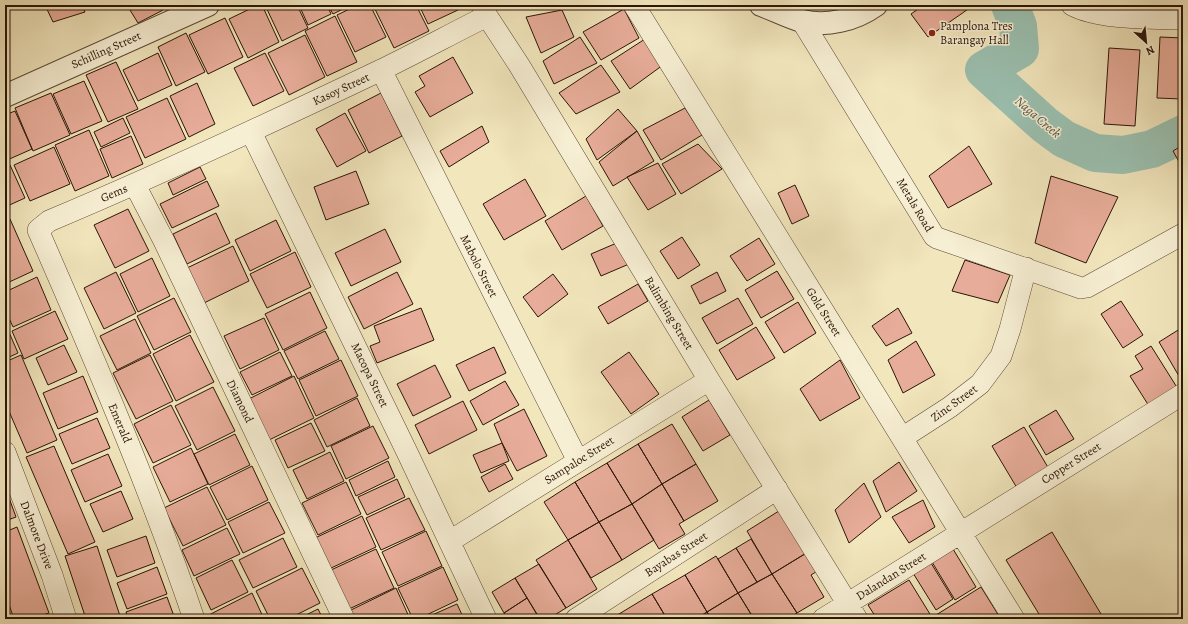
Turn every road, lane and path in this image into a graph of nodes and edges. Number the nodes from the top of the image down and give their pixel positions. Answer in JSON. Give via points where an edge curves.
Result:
{"nodes":[{"id":1,"x":208,"y":5,"type":"edge"},
{"id":2,"x":634,"y":5,"type":"edge"},
{"id":3,"x":761,"y":5,"type":"edge"},
{"id":4,"x":876,"y":5,"type":"edge"},
{"id":5,"x":1072,"y":5,"type":"edge"},
{"id":6,"x":485,"y":10,"type":"edge"},
{"id":7,"x":1183,"y":19,"type":"edge"},
{"id":8,"x":802,"y":21,"type":"junction"},
{"id":9,"x":381,"y":70,"type":"junction"},
{"id":10,"x":5,"y":96,"type":"edge"},
{"id":11,"x":251,"y":132,"type":"junction"},
{"id":12,"x":192,"y":158,"type":"joint"},
{"id":13,"x":135,"y":184,"type":"junction"},
{"id":14,"x":38,"y":230,"type":"joint"},
{"id":15,"x":1183,"y":234,"type":"edge"},
{"id":16,"x":1026,"y":268,"type":"junction"},
{"id":17,"x":709,"y":380,"type":"junction"},
{"id":18,"x":1183,"y":394,"type":"edge"},
{"id":19,"x":902,"y":438,"type":"junction"},
{"id":20,"x":5,"y":452,"type":"edge"},
{"id":21,"x":578,"y":461,"type":"junction"},
{"id":22,"x":777,"y":489,"type":"junction"},
{"id":23,"x":960,"y":532,"type":"junction"},
{"id":24,"x":450,"y":541,"type":"junction"},
{"id":25,"x":852,"y":611,"type":"edge"},
{"id":26,"x":66,"y":619,"type":"edge"},
{"id":27,"x":194,"y":619,"type":"edge"},
{"id":28,"x":344,"y":619,"type":"edge"},
{"id":29,"x":486,"y":619,"type":"edge"},
{"id":30,"x":576,"y":619,"type":"edge"},
{"id":31,"x":823,"y":619,"type":"edge"},
{"id":32,"x":1014,"y":619,"type":"edge"}],
"edges":[{"from":1,"to":10,"type":"street","name":"Schilling Street"},
{"from":2,"to":19,"type":"street","name":"Gold Street"},
{"from":3,"to":8,"type":"street"},
{"from":4,"to":8,"type":"street","via":[[853,17],[838,21]]},
{"from":5,"to":7,"type":"street","via":[[1097,14]]},
{"from":6,"to":9,"type":"street","name":"Kasoy Street"},
{"from":6,"to":17,"type":"street","name":"Balimbing Street"},
{"from":8,"to":16,"type":"street","name":"Metals Road","via":[[934,236]]},
{"from":9,"to":11,"type":"street","name":"Kasoy Street"},
{"from":9,"to":21,"type":"street","name":"Mabolo Street"},
{"from":11,"to":12,"type":"street","name":"Kasoy Street"},
{"from":11,"to":24,"type":"street","name":"Macopa Street"},
{"from":12,"to":13,"type":"street","name":"Gems"},
{"from":13,"to":14,"type":"street","name":"Gems","via":[[49,221]]},
{"from":13,"to":28,"type":"street","name":"Diamond"},
{"from":14,"to":27,"type":"street","name":"Emerald","via":[[144,480]]},
{"from":15,"to":16,"type":"street","name":"Metals Road","via":[[1087,287],[1081,288]]},
{"from":16,"to":19,"type":"street","name":"Zinc Street","via":[[1001,356],[980,384]]},
{"from":17,"to":21,"type":"street","name":"Sampaloc Street"},
{"from":17,"to":22,"type":"street","name":"Balimbing Street"},
{"from":18,"to":23,"type":"street","name":"Copper Street"},
{"from":19,"to":23,"type":"street","name":"Gold Street"},
{"from":20,"to":26,"type":"street","name":"Dalmore Drive"},
{"from":21,"to":24,"type":"street","name":"Sampaloc Street"},
{"from":22,"to":25,"type":"street","name":"Balimbing Street"},
{"from":22,"to":30,"type":"street","name":"Bayabas Street"},
{"from":23,"to":25,"type":"street","name":"Dalandan Street"},
{"from":23,"to":32,"type":"street","name":"Gold Street"},
{"from":24,"to":29,"type":"street","name":"Macopa Street"},
{"from":25,"to":31,"type":"street","name":"Dalandan Street"}]}
